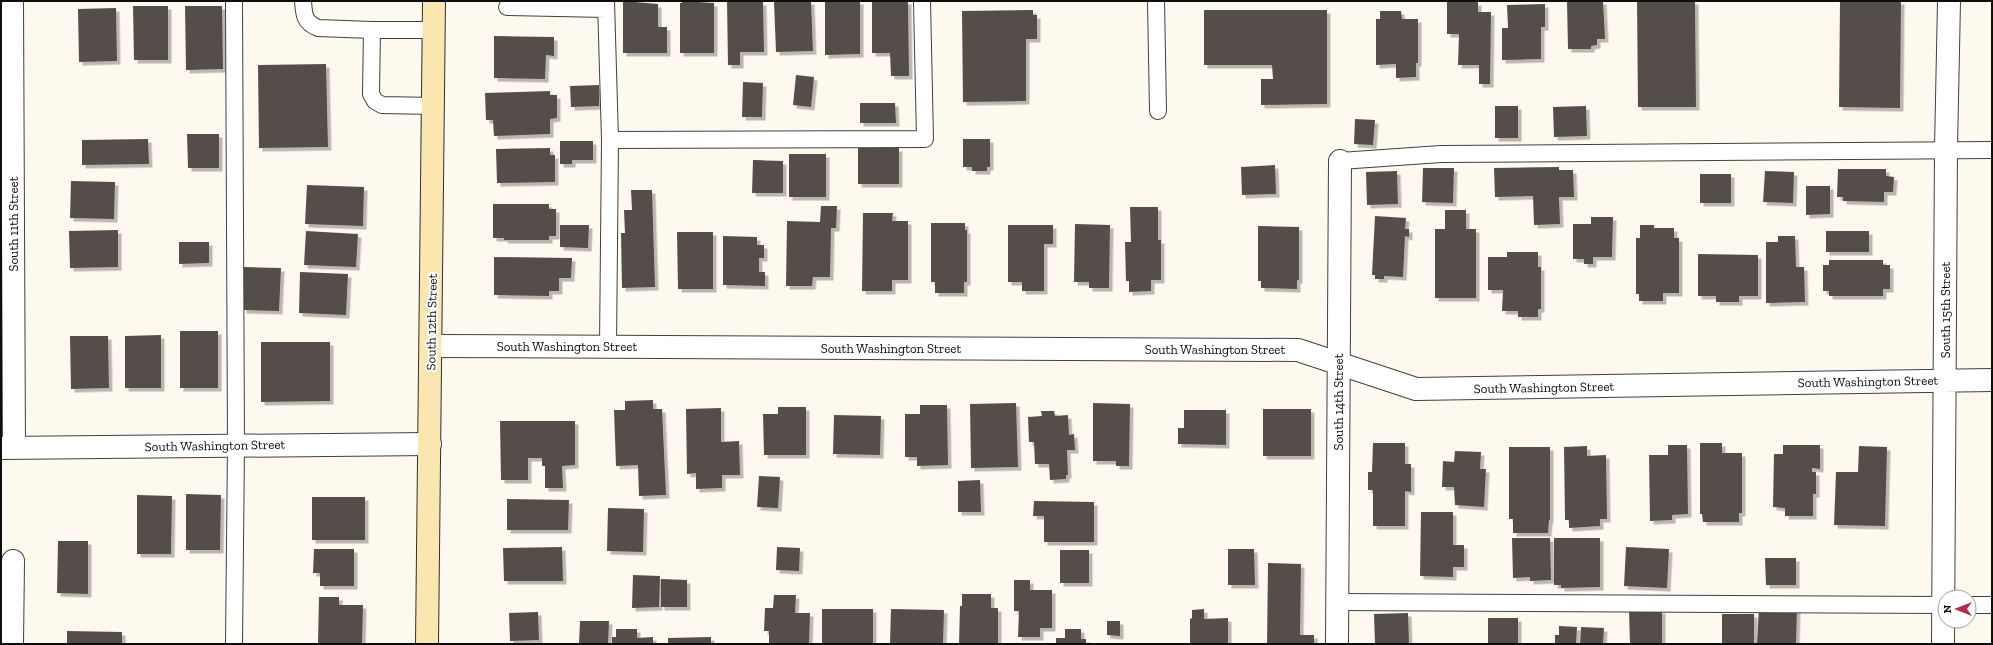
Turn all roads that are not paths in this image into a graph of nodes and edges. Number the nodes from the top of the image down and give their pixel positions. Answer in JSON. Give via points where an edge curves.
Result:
{"nodes":[{"id":1,"x":12,"y":1,"type":"edge"},
{"id":2,"x":234,"y":1,"type":"edge"},
{"id":3,"x":303,"y":1,"type":"edge"},
{"id":4,"x":434,"y":1,"type":"edge"},
{"id":5,"x":922,"y":1,"type":"edge"},
{"id":6,"x":1156,"y":1,"type":"edge"},
{"id":7,"x":1949,"y":1,"type":"edge"},
{"id":8,"x":606,"y":5,"type":"edge"},
{"id":9,"x":507,"y":7,"type":"dead end"},
{"id":10,"x":372,"y":30,"type":"junction"},
{"id":11,"x":435,"y":30,"type":"junction"},
{"id":12,"x":434,"y":106,"type":"junction"},
{"id":13,"x":1158,"y":111,"type":"dead end"},
{"id":14,"x":610,"y":140,"type":"junction"},
{"id":15,"x":1946,"y":150,"type":"junction"},
{"id":16,"x":1992,"y":150,"type":"edge"},
{"id":17,"x":1340,"y":161,"type":"joint"},
{"id":18,"x":431,"y":346,"type":"junction"},
{"id":19,"x":608,"y":346,"type":"junction"},
{"id":20,"x":1338,"y":362,"type":"junction"},
{"id":21,"x":1944,"y":380,"type":"junction"},
{"id":22,"x":1992,"y":380,"type":"edge"},
{"id":23,"x":430,"y":444,"type":"junction"},
{"id":24,"x":236,"y":445,"type":"junction"},
{"id":25,"x":8,"y":448,"type":"edge"},
{"id":26,"x":13,"y":561,"type":"dead end"},
{"id":27,"x":1944,"y":589,"type":"edge"},
{"id":28,"x":1337,"y":602,"type":"junction"},
{"id":29,"x":1937,"y":605,"type":"edge"},
{"id":30,"x":1977,"y":605,"type":"edge"},
{"id":31,"x":1992,"y":605,"type":"edge"},
{"id":32,"x":1943,"y":629,"type":"edge"},
{"id":33,"x":12,"y":644,"type":"edge"},
{"id":34,"x":234,"y":644,"type":"edge"},
{"id":35,"x":427,"y":644,"type":"edge"},
{"id":36,"x":1337,"y":644,"type":"edge"},
{"id":37,"x":1942,"y":644,"type":"edge"}],
"edges":[{"from":1,"to":25,"type":"street","name":"South 11th Street"},
{"from":2,"to":24,"type":"lane"},
{"from":3,"to":10,"type":"lane","via":[[304,18],[310,25],[318,28]]},
{"from":4,"to":11,"type":"main road","name":"South 12th Street"},
{"from":5,"to":14,"type":"lane","via":[[925,139]]},
{"from":6,"to":13,"type":"lane"},
{"from":7,"to":15,"type":"street","name":"South 15th Street"},
{"from":8,"to":9,"type":"lane"},
{"from":8,"to":14,"type":"lane"},
{"from":10,"to":11,"type":"lane"},
{"from":10,"to":12,"type":"lane","via":[[371,94],[375,101],[382,105]]},
{"from":11,"to":12,"type":"main road","name":"South 12th Street"},
{"from":12,"to":18,"type":"main road","name":"South 12th Street"},
{"from":14,"to":19,"type":"lane"},
{"from":15,"to":16,"type":"lane"},
{"from":15,"to":17,"type":"lane","via":[[1441,154]]},
{"from":15,"to":21,"type":"street","name":"South 15th Street"},
{"from":17,"to":20,"type":"street","name":"South 14th Street"},
{"from":18,"to":19,"type":"street","name":"South Washington Street"},
{"from":18,"to":23,"type":"main road","name":"South 12th Street"},
{"from":19,"to":20,"type":"street","name":"South Washington Street","via":[[1298,350]]},
{"from":20,"to":21,"type":"street","name":"South Washington Street","via":[[1416,389]]},
{"from":20,"to":28,"type":"street","name":"South 14th Street"},
{"from":21,"to":22,"type":"street","name":"South Washington Street"},
{"from":21,"to":27,"type":"street","name":"South 15th Street"},
{"from":23,"to":24,"type":"street","name":"South Washington Street"},
{"from":23,"to":35,"type":"main road","name":"South 12th Street"},
{"from":24,"to":25,"type":"street","name":"South Washington Street"},
{"from":24,"to":34,"type":"lane"},
{"from":26,"to":33,"type":"street"},
{"from":28,"to":29,"type":"lane"},
{"from":28,"to":36,"type":"street","name":"South 14th Street"},
{"from":30,"to":31,"type":"lane"},
{"from":32,"to":37,"type":"street","name":"South 15th Street"}]}
